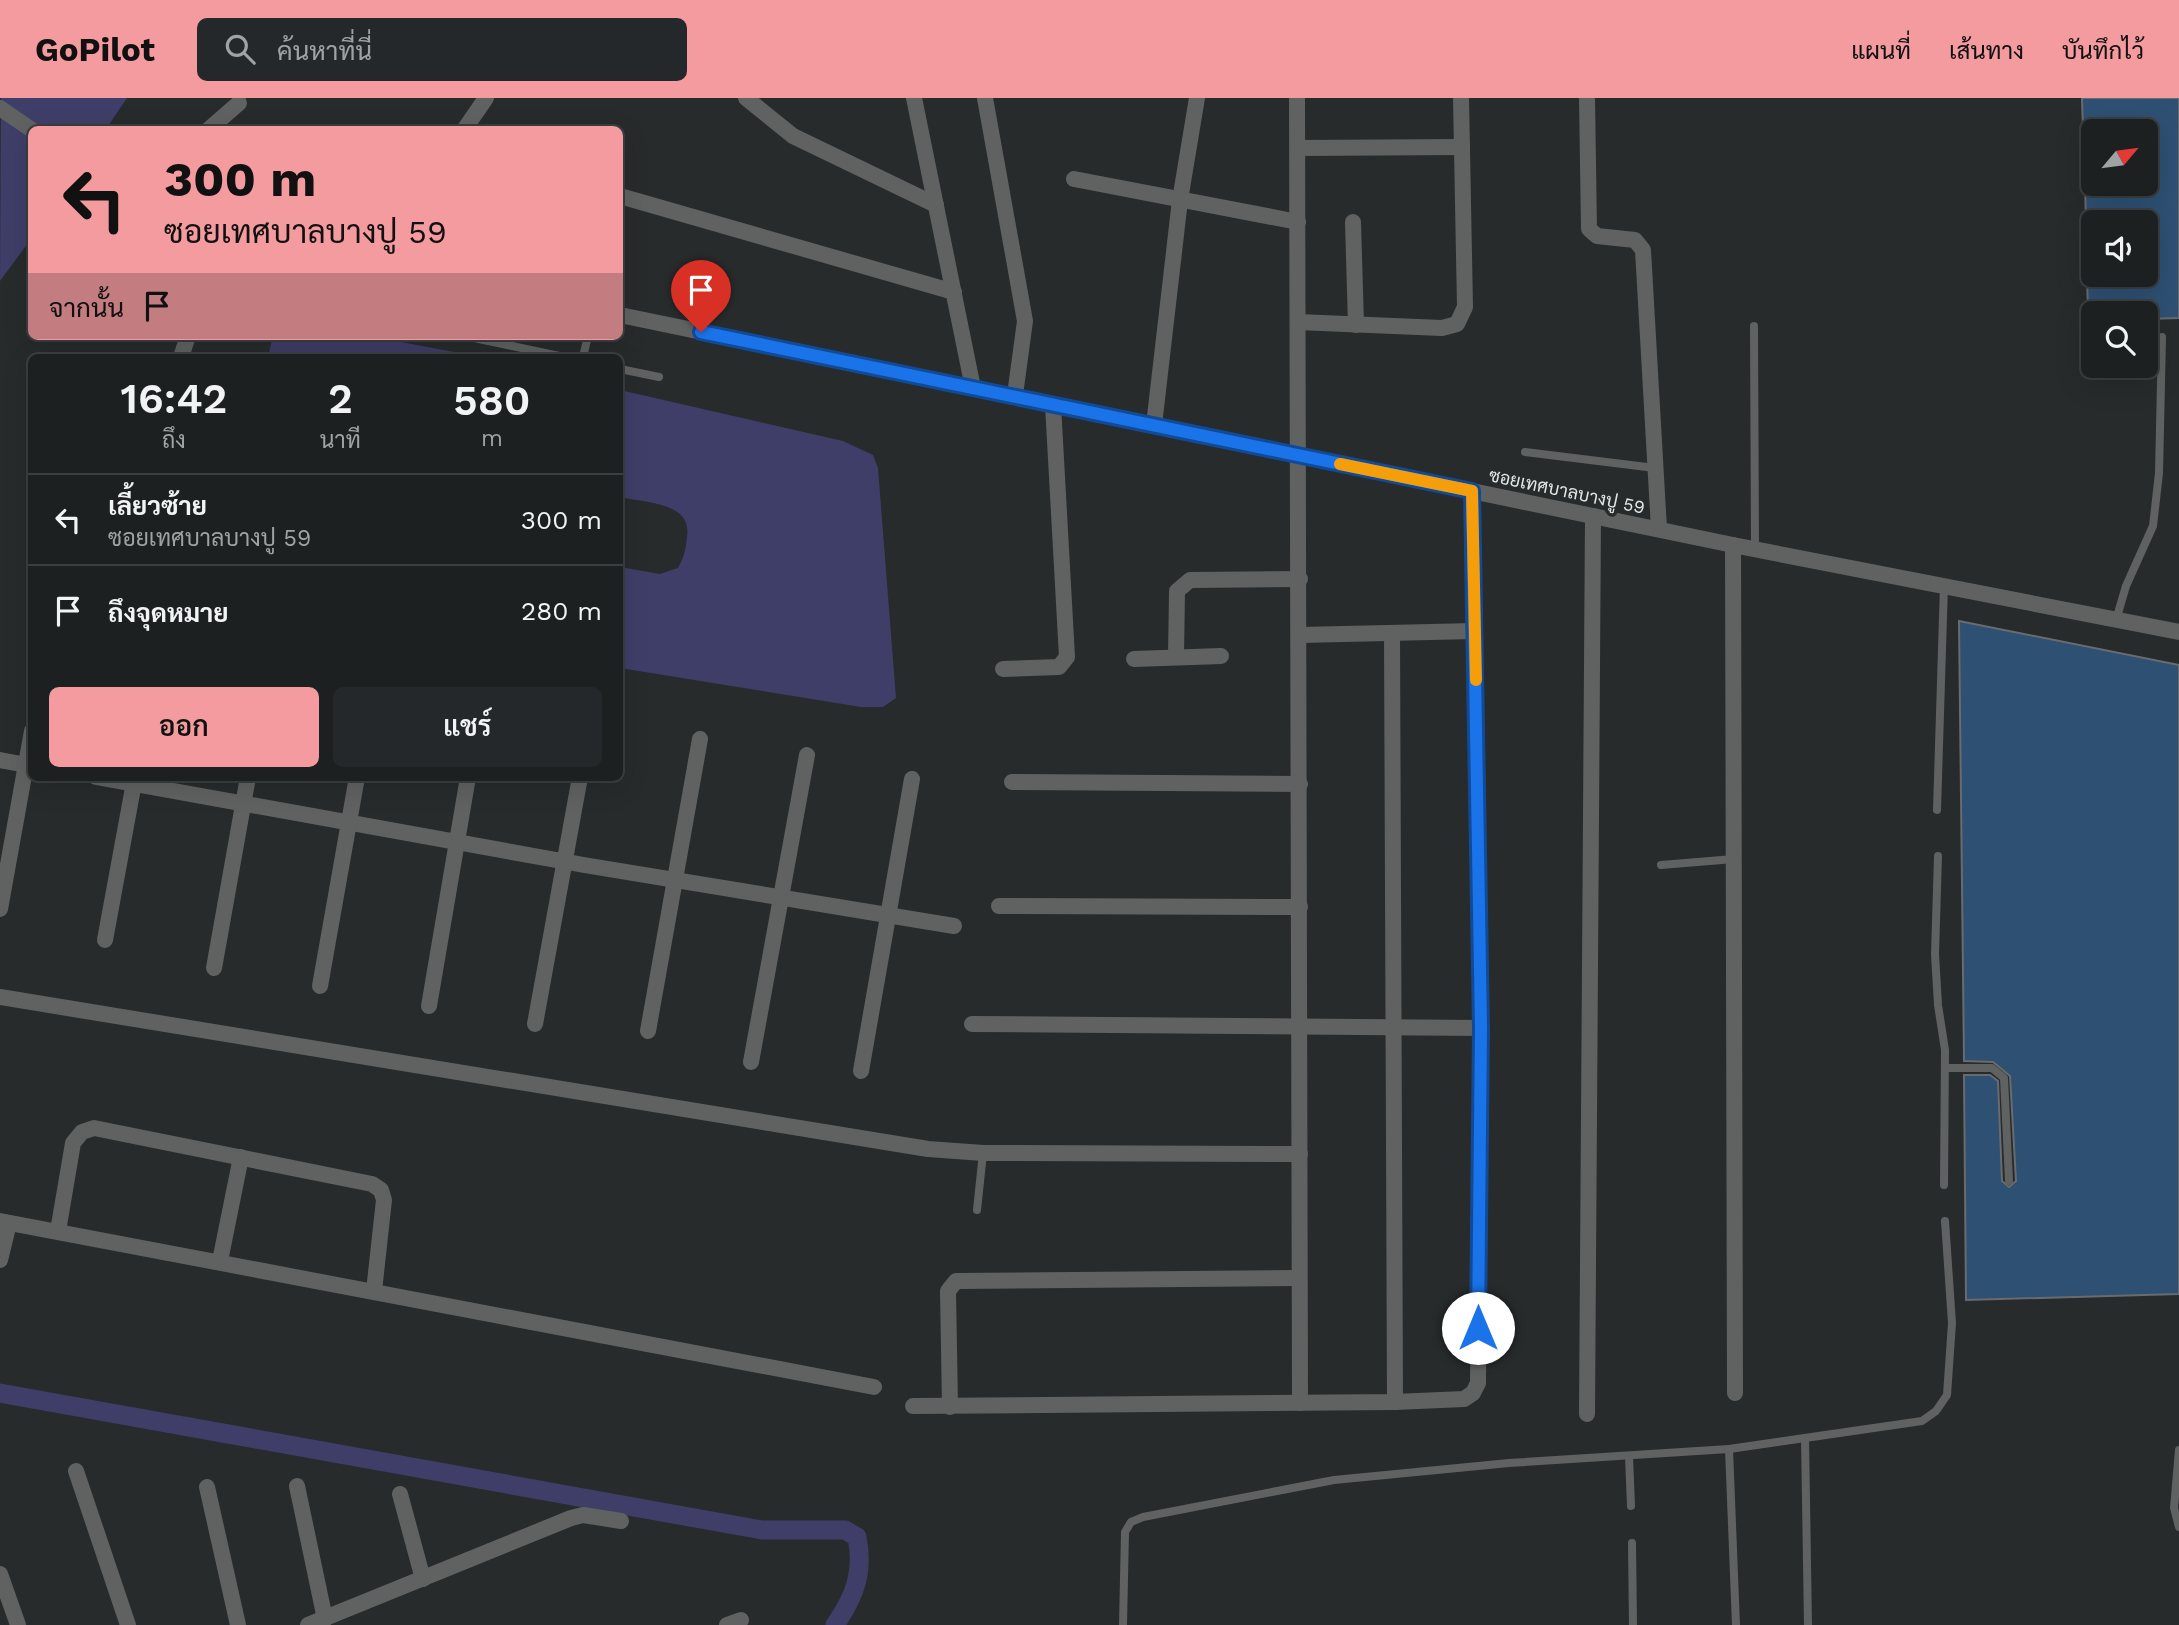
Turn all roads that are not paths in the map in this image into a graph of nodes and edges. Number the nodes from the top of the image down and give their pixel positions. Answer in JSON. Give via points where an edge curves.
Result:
{"nodes":[{"id":1,"x":486,"y":98,"type":"edge"},
{"id":2,"x":747,"y":98,"type":"edge"},
{"id":3,"x":914,"y":98,"type":"edge"},
{"id":4,"x":985,"y":98,"type":"edge"},
{"id":5,"x":1197,"y":98,"type":"edge"},
{"id":6,"x":1297,"y":98,"type":"edge"},
{"id":7,"x":1461,"y":98,"type":"edge"},
{"id":8,"x":1587,"y":98,"type":"edge"},
{"id":9,"x":239,"y":103,"type":"dead end"},
{"id":10,"x":0,"y":108,"type":"edge"},
{"id":11,"x":213,"y":126,"type":"edge"},
{"id":12,"x":467,"y":126,"type":"edge"},
{"id":13,"x":28,"y":127,"type":"edge"},
{"id":14,"x":1462,"y":147,"type":"junction"},
{"id":15,"x":1297,"y":148,"type":"junction"},
{"id":16,"x":1074,"y":179,"type":"dead end"},
{"id":17,"x":623,"y":197,"type":"edge"},
{"id":18,"x":1180,"y":200,"type":"junction"},
{"id":19,"x":936,"y":205,"type":"junction"},
{"id":20,"x":1298,"y":222,"type":"junction"},
{"id":21,"x":1353,"y":222,"type":"dead end"},
{"id":22,"x":954,"y":292,"type":"junction"},
{"id":23,"x":623,"y":316,"type":"edge"},
{"id":24,"x":1298,"y":322,"type":"junction"},
{"id":25,"x":1356,"y":325,"type":"junction"},
{"id":26,"x":1754,"y":326,"type":"dead end"},
{"id":27,"x":2162,"y":337,"type":"dead end"},
{"id":28,"x":484,"y":340,"type":"edge"},
{"id":29,"x":550,"y":354,"type":"edge"},
{"id":30,"x":623,"y":370,"type":"edge"},
{"id":31,"x":659,"y":377,"type":"dead end"},
{"id":32,"x":973,"y":388,"type":"junction"},
{"id":33,"x":1015,"y":395,"type":"junction"},
{"id":34,"x":1053,"y":405,"type":"junction"},
{"id":35,"x":1154,"y":425,"type":"junction"},
{"id":36,"x":1525,"y":453,"type":"dead end"},
{"id":37,"x":1299,"y":455,"type":"junction"},
{"id":38,"x":1655,"y":468,"type":"junction"},
{"id":39,"x":1472,"y":491,"type":"junction"},
{"id":40,"x":1593,"y":516,"type":"junction"},
{"id":41,"x":1659,"y":530,"type":"junction"},
{"id":42,"x":1733,"y":545,"type":"junction"},
{"id":43,"x":1755,"y":548,"type":"junction"},
{"id":44,"x":1300,"y":579,"type":"junction"},
{"id":45,"x":1944,"y":585,"type":"junction"},
{"id":46,"x":2116,"y":620,"type":"junction"},
{"id":47,"x":1475,"y":631,"type":"junction"},
{"id":48,"x":2179,"y":632,"type":"edge"},
{"id":49,"x":1392,"y":633,"type":"junction"},
{"id":50,"x":1300,"y":635,"type":"junction"},
{"id":51,"x":1221,"y":656,"type":"dead end"},
{"id":52,"x":1176,"y":657,"type":"junction"},
{"id":53,"x":1135,"y":659,"type":"dead end"},
{"id":54,"x":1003,"y":669,"type":"dead end"},
{"id":55,"x":700,"y":740,"type":"dead end"},
{"id":56,"x":807,"y":755,"type":"dead end"},
{"id":57,"x":0,"y":760,"type":"edge"},
{"id":58,"x":28,"y":765,"type":"edge"},
{"id":59,"x":28,"y":770,"type":"edge"},
{"id":60,"x":912,"y":779,"type":"dead end"},
{"id":61,"x":135,"y":781,"type":"edge"},
{"id":62,"x":140,"y":781,"type":"edge"},
{"id":63,"x":247,"y":781,"type":"edge"},
{"id":64,"x":356,"y":781,"type":"edge"},
{"id":65,"x":467,"y":781,"type":"edge"},
{"id":66,"x":579,"y":781,"type":"edge"},
{"id":67,"x":1012,"y":782,"type":"dead end"},
{"id":68,"x":1300,"y":784,"type":"junction"},
{"id":69,"x":243,"y":803,"type":"junction"},
{"id":70,"x":1937,"y":810,"type":"dead end"},
{"id":71,"x":349,"y":822,"type":"junction"},
{"id":72,"x":457,"y":841,"type":"junction"},
{"id":73,"x":1938,"y":856,"type":"dead end"},
{"id":74,"x":1734,"y":859,"type":"junction"},
{"id":75,"x":565,"y":860,"type":"junction"},
{"id":76,"x":1661,"y":865,"type":"dead end"},
{"id":77,"x":674,"y":880,"type":"junction"},
{"id":78,"x":781,"y":897,"type":"junction"},
{"id":79,"x":999,"y":906,"type":"dead end"},
{"id":80,"x":1300,"y":907,"type":"junction"},
{"id":81,"x":0,"y":909,"type":"edge"},
{"id":82,"x":890,"y":915,"type":"junction"},
{"id":83,"x":954,"y":926,"type":"dead end"},
{"id":84,"x":105,"y":940,"type":"dead end"},
{"id":85,"x":214,"y":968,"type":"dead end"},
{"id":86,"x":320,"y":986,"type":"dead end"},
{"id":87,"x":0,"y":997,"type":"edge"},
{"id":88,"x":429,"y":1006,"type":"dead end"},
{"id":89,"x":535,"y":1024,"type":"dead end"},
{"id":90,"x":972,"y":1024,"type":"dead end"},
{"id":91,"x":1297,"y":1026,"type":"junction"},
{"id":92,"x":1394,"y":1027,"type":"junction"},
{"id":93,"x":1481,"y":1028,"type":"junction"},
{"id":94,"x":648,"y":1031,"type":"dead end"},
{"id":95,"x":751,"y":1062,"type":"dead end"},
{"id":96,"x":1945,"y":1068,"type":"junction"},
{"id":97,"x":861,"y":1071,"type":"dead end"},
{"id":98,"x":983,"y":1153,"type":"junction"},
{"id":99,"x":1300,"y":1154,"type":"junction"},
{"id":100,"x":241,"y":1157,"type":"junction"},
{"id":101,"x":2009,"y":1181,"type":"dead end"},
{"id":102,"x":1944,"y":1185,"type":"dead end"},
{"id":103,"x":977,"y":1210,"type":"dead end"},
{"id":104,"x":1945,"y":1221,"type":"dead end"},
{"id":105,"x":4,"y":1222,"type":"edge"},
{"id":106,"x":58,"y":1231,"type":"junction"},
{"id":107,"x":0,"y":1260,"type":"edge"},
{"id":108,"x":220,"y":1261,"type":"junction"},
{"id":109,"x":1298,"y":1278,"type":"junction"},
{"id":110,"x":373,"y":1291,"type":"junction"},
{"id":111,"x":874,"y":1387,"type":"dead end"},
{"id":112,"x":1735,"y":1393,"type":"dead end"},
{"id":113,"x":1395,"y":1402,"type":"junction"},
{"id":114,"x":1300,"y":1403,"type":"junction"},
{"id":115,"x":913,"y":1406,"type":"dead end"},
{"id":116,"x":950,"y":1407,"type":"junction"},
{"id":117,"x":1587,"y":1415,"type":"dead end"},
{"id":118,"x":1805,"y":1438,"type":"junction"},
{"id":119,"x":1729,"y":1449,"type":"junction"},
{"id":120,"x":2179,"y":1450,"type":"edge"},
{"id":121,"x":1629,"y":1456,"type":"junction"},
{"id":122,"x":76,"y":1471,"type":"dead end"},
{"id":123,"x":297,"y":1486,"type":"dead end"},
{"id":124,"x":207,"y":1487,"type":"dead end"},
{"id":125,"x":400,"y":1493,"type":"dead end"},
{"id":126,"x":1631,"y":1506,"type":"dead end"},
{"id":127,"x":621,"y":1521,"type":"dead end"},
{"id":128,"x":2179,"y":1527,"type":"edge"},
{"id":129,"x":1632,"y":1543,"type":"dead end"},
{"id":130,"x":0,"y":1574,"type":"edge"},
{"id":131,"x":423,"y":1579,"type":"junction"},
{"id":132,"x":325,"y":1619,"type":"junction"},
{"id":133,"x":18,"y":1625,"type":"edge"},
{"id":134,"x":128,"y":1625,"type":"edge"},
{"id":135,"x":238,"y":1625,"type":"edge"},
{"id":136,"x":308,"y":1625,"type":"edge"},
{"id":137,"x":1122,"y":1625,"type":"edge"},
{"id":138,"x":1633,"y":1625,"type":"edge"},
{"id":139,"x":1736,"y":1625,"type":"edge"},
{"id":140,"x":1808,"y":1625,"type":"edge"}],
"edges":[{"from":1,"to":12,"type":"street"},
{"from":2,"to":19,"type":"street","via":[[793,136]]},
{"from":3,"to":19,"type":"street"},
{"from":4,"to":33,"type":"street","via":[[1025,321]]},
{"from":5,"to":18,"type":"street"},
{"from":6,"to":15,"type":"street"},
{"from":7,"to":14,"type":"street"},
{"from":8,"to":38,"type":"street","via":[[1589,229],[1597,236],[1635,240],[1643,250]]},
{"from":9,"to":11,"type":"street"},
{"from":10,"to":13,"type":"street"},
{"from":14,"to":15,"type":"street"},
{"from":14,"to":25,"type":"street","via":[[1462,316],[1450,328]]},
{"from":15,"to":20,"type":"street"},
{"from":16,"to":18,"type":"street"},
{"from":17,"to":22,"type":"street"},
{"from":18,"to":20,"type":"street"},
{"from":18,"to":35,"type":"street"},
{"from":19,"to":22,"type":"street"},
{"from":20,"to":24,"type":"street"},
{"from":21,"to":25,"type":"street"},
{"from":22,"to":32,"type":"street"},
{"from":23,"to":32,"type":"street","name":"ซอยเทศบาลบางปู 59"},
{"from":24,"to":25,"type":"street"},
{"from":24,"to":37,"type":"street"},
{"from":26,"to":43,"type":"lane"},
{"from":27,"to":46,"type":"lane","via":[[2153,526]]},
{"from":28,"to":29,"type":"lane"},
{"from":30,"to":31,"type":"lane"},
{"from":32,"to":33,"type":"street","name":"ซอยเทศบาลบางปู 59"},
{"from":33,"to":34,"type":"street","name":"ซอยเทศบาลบางปู 59"},
{"from":34,"to":35,"type":"street","name":"ซอยเทศบาลบางปู 59"},
{"from":34,"to":54,"type":"street","via":[[1067,657],[1059,667]]},
{"from":35,"to":37,"type":"street","name":"ซอยเทศบาลบางปู 59"},
{"from":36,"to":38,"type":"lane"},
{"from":37,"to":39,"type":"street","name":"ซอยเทศบาลบางปู 59"},
{"from":37,"to":44,"type":"street"},
{"from":38,"to":41,"type":"street"},
{"from":39,"to":40,"type":"street","name":"ซอยเทศบาลบางปู 59"},
{"from":39,"to":47,"type":"street"},
{"from":40,"to":41,"type":"street","name":"ซอยเทศบาลบางปู 59"},
{"from":40,"to":117,"type":"street"},
{"from":41,"to":42,"type":"street","name":"ซอยเทศบาลบางปู 59"},
{"from":42,"to":43,"type":"street","name":"ซอยเทศบาลบางปู 59"},
{"from":42,"to":74,"type":"street"},
{"from":43,"to":45,"type":"street","name":"ซอยเทศบาลบางปู 59"},
{"from":44,"to":50,"type":"street"},
{"from":44,"to":52,"type":"street","via":[[1183,583],[1177,591]]},
{"from":45,"to":46,"type":"street","name":"ซอยเทศบาลบางปู 59"},
{"from":45,"to":70,"type":"lane"},
{"from":46,"to":48,"type":"street","name":"ซอยเทศบาลบางปู 59"},
{"from":47,"to":49,"type":"street"},
{"from":47,"to":93,"type":"street"},
{"from":49,"to":50,"type":"street"},
{"from":49,"to":92,"type":"street"},
{"from":50,"to":68,"type":"street"},
{"from":51,"to":52,"type":"street"},
{"from":52,"to":53,"type":"street"},
{"from":55,"to":77,"type":"street"},
{"from":56,"to":78,"type":"street"},
{"from":57,"to":58,"type":"street"},
{"from":59,"to":81,"type":"street"},
{"from":60,"to":82,"type":"street"},
{"from":61,"to":84,"type":"street"},
{"from":62,"to":69,"type":"street"},
{"from":63,"to":69,"type":"street"},
{"from":64,"to":71,"type":"street"},
{"from":65,"to":72,"type":"street"},
{"from":66,"to":75,"type":"street"},
{"from":67,"to":68,"type":"street"},
{"from":68,"to":80,"type":"street"},
{"from":69,"to":71,"type":"street"},
{"from":69,"to":85,"type":"street"},
{"from":71,"to":72,"type":"street"},
{"from":71,"to":86,"type":"street"},
{"from":72,"to":75,"type":"street"},
{"from":72,"to":88,"type":"street"},
{"from":73,"to":96,"type":"lane","via":[[1935,954]]},
{"from":74,"to":76,"type":"lane"},
{"from":74,"to":112,"type":"street"},
{"from":75,"to":77,"type":"street"},
{"from":75,"to":89,"type":"street"},
{"from":77,"to":78,"type":"street"},
{"from":77,"to":94,"type":"street"},
{"from":78,"to":82,"type":"street"},
{"from":78,"to":95,"type":"street"},
{"from":79,"to":80,"type":"street"},
{"from":80,"to":91,"type":"street"},
{"from":82,"to":83,"type":"street"},
{"from":82,"to":97,"type":"street"},
{"from":87,"to":98,"type":"street","via":[[928,1149]]},
{"from":90,"to":91,"type":"street"},
{"from":91,"to":92,"type":"street"},
{"from":91,"to":99,"type":"street"},
{"from":92,"to":93,"type":"street"},
{"from":92,"to":113,"type":"street"},
{"from":93,"to":113,"type":"street","via":[[1478,1383],[1464,1399]]},
{"from":96,"to":101,"type":"lane","via":[[1993,1068],[2004,1078]]},
{"from":96,"to":102,"type":"lane"},
{"from":98,"to":99,"type":"street"},
{"from":98,"to":103,"type":"lane"},
{"from":99,"to":109,"type":"street"},
{"from":100,"to":106,"type":"street","via":[[94,1128],[82,1132],[73,1143]]},
{"from":100,"to":108,"type":"street"},
{"from":100,"to":110,"type":"street","via":[[372,1184],[381,1190],[384,1200]]},
{"from":104,"to":118,"type":"lane","via":[[1952,1323],[1947,1395],[1922,1421]]},
{"from":105,"to":106,"type":"street"},
{"from":105,"to":107,"type":"street"},
{"from":106,"to":108,"type":"street"},
{"from":108,"to":110,"type":"street"},
{"from":109,"to":114,"type":"street"},
{"from":109,"to":116,"type":"street","via":[[956,1281],[948,1291]]},
{"from":110,"to":111,"type":"street"},
{"from":113,"to":114,"type":"street"},
{"from":114,"to":116,"type":"street"},
{"from":115,"to":116,"type":"street"},
{"from":118,"to":119,"type":"lane"},
{"from":118,"to":140,"type":"lane"},
{"from":119,"to":121,"type":"lane"},
{"from":119,"to":139,"type":"lane"},
{"from":120,"to":128,"type":"lane","via":[[2174,1508]]},
{"from":121,"to":126,"type":"lane"},
{"from":121,"to":137,"type":"lane","via":[[1334,1480],[1143,1517],[1131,1522],[1125,1532]]},
{"from":122,"to":134,"type":"street"},
{"from":123,"to":132,"type":"street"},
{"from":124,"to":135,"type":"street"},
{"from":125,"to":131,"type":"street"},
{"from":127,"to":131,"type":"street","via":[[583,1515],[571,1518]]},
{"from":129,"to":138,"type":"lane"},
{"from":130,"to":133,"type":"street"},
{"from":131,"to":132,"type":"street"},
{"from":132,"to":136,"type":"street"}]}
